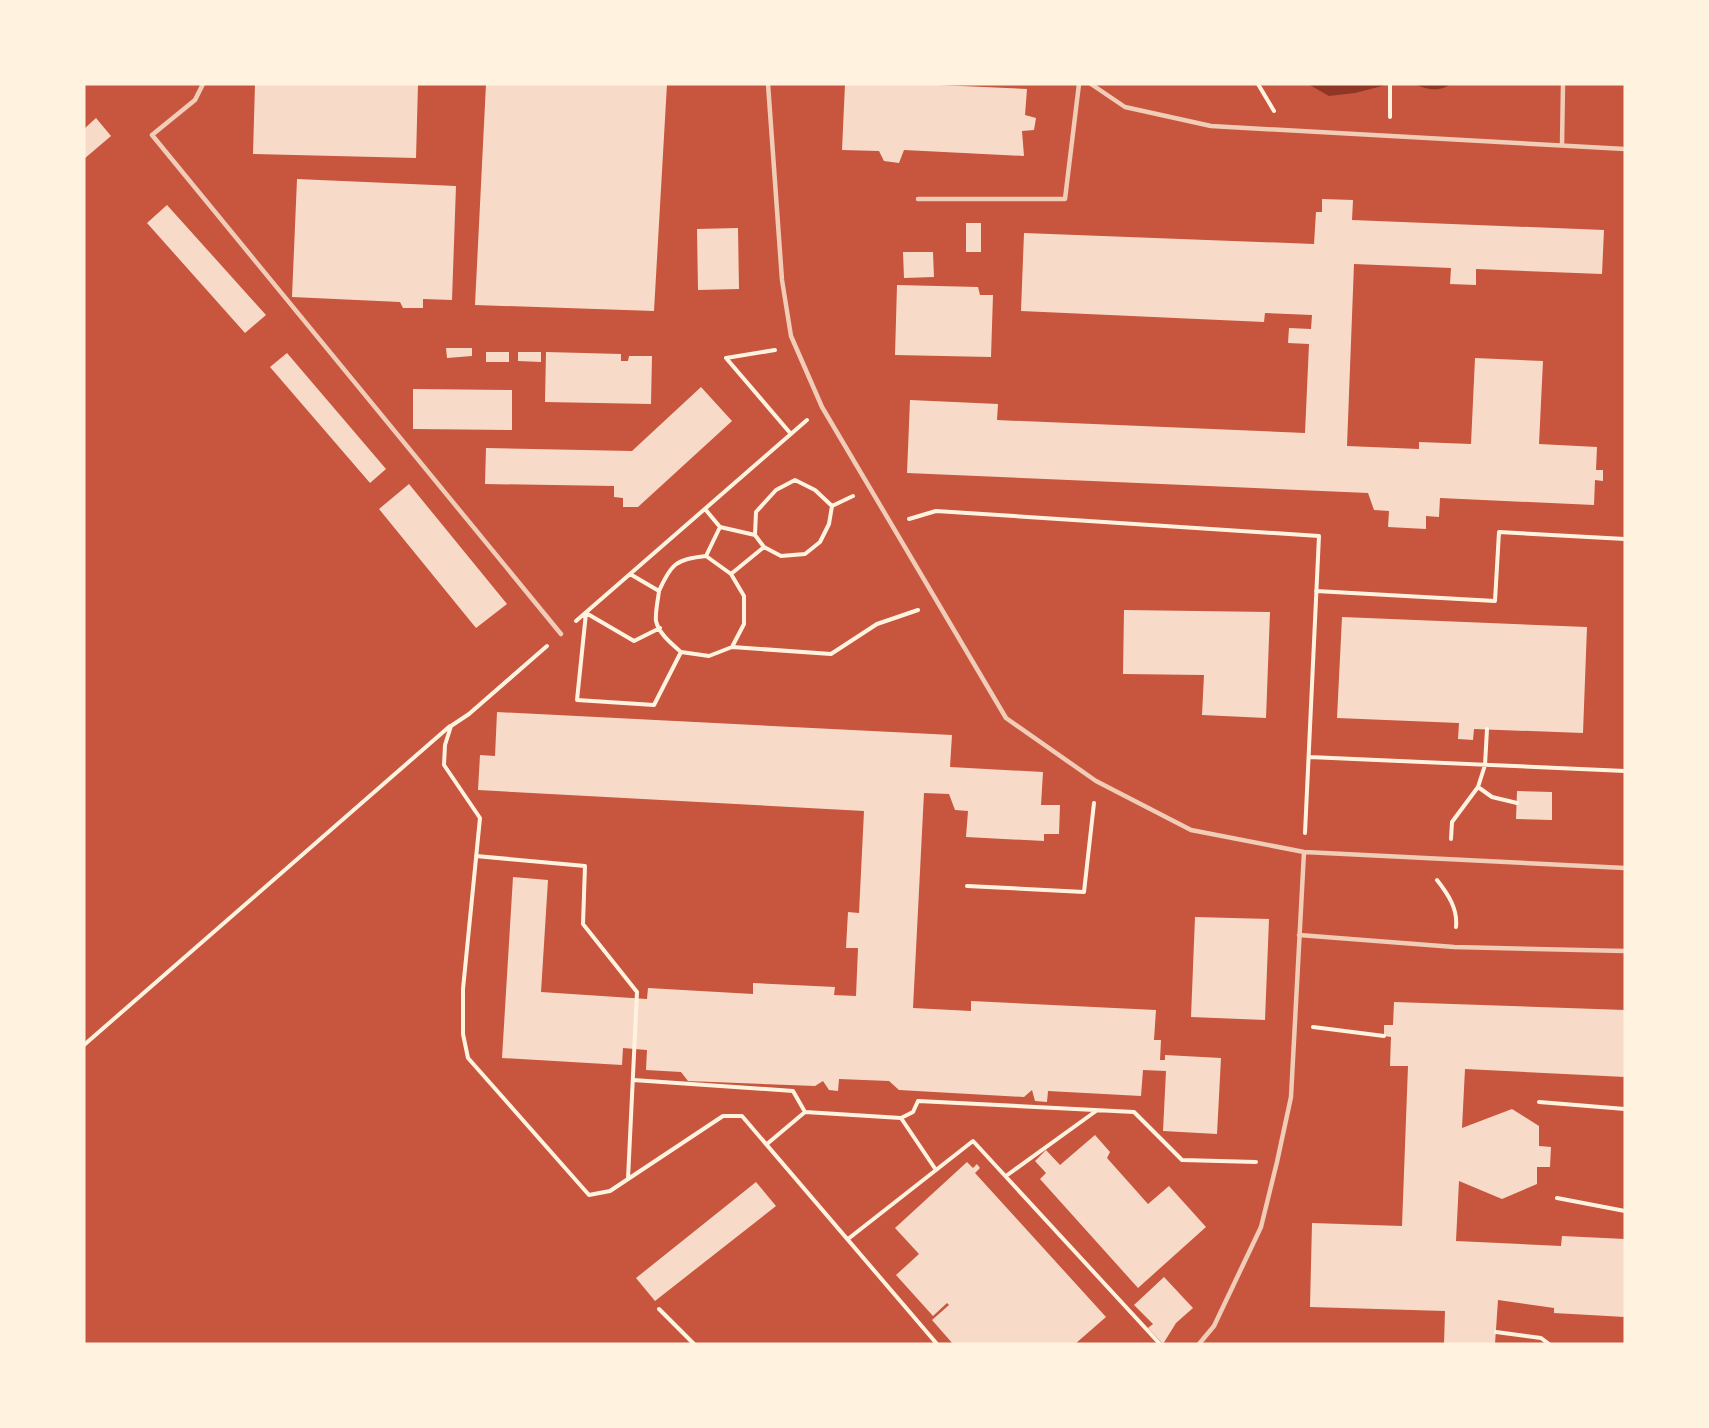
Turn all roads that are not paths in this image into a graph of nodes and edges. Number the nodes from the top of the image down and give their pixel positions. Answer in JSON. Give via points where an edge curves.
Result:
{"nodes":[{"id":1,"x":203,"y":84,"type":"edge"},
{"id":2,"x":768,"y":84,"type":"edge"},
{"id":3,"x":1079,"y":84,"type":"edge"},
{"id":4,"x":1091,"y":84,"type":"edge"},
{"id":5,"x":1563,"y":84,"type":"edge"},
{"id":6,"x":1562,"y":145,"type":"junction"},
{"id":7,"x":1625,"y":149,"type":"edge"},
{"id":8,"x":918,"y":198,"type":"dead end"},
{"id":9,"x":561,"y":634,"type":"road end"},
{"id":10,"x":1304,"y":852,"type":"junction"},
{"id":11,"x":1625,"y":868,"type":"edge"},
{"id":12,"x":1299,"y":935,"type":"junction"},
{"id":13,"x":1625,"y":951,"type":"edge"},
{"id":14,"x":1198,"y":1344,"type":"edge"}],
"edges":[{"from":1,"to":9,"type":"lane","via":[[195,100],[152,135]]},
{"from":2,"to":10,"type":"lane","via":[[782,280],[795,347],[822,407],[1006,718],[1096,781],[1191,830]]},
{"from":3,"to":8,"type":"lane","via":[[1065,198]]},
{"from":4,"to":6,"type":"lane","via":[[1125,107],[1211,126]]},
{"from":5,"to":6,"type":"lane"},
{"from":6,"to":7,"type":"lane"},
{"from":10,"to":11,"type":"lane"},
{"from":10,"to":12,"type":"lane"},
{"from":12,"to":13,"type":"lane","via":[[1454,947]]},
{"from":12,"to":14,"type":"lane","via":[[1291,1096],[1261,1227],[1214,1326]]}]}
